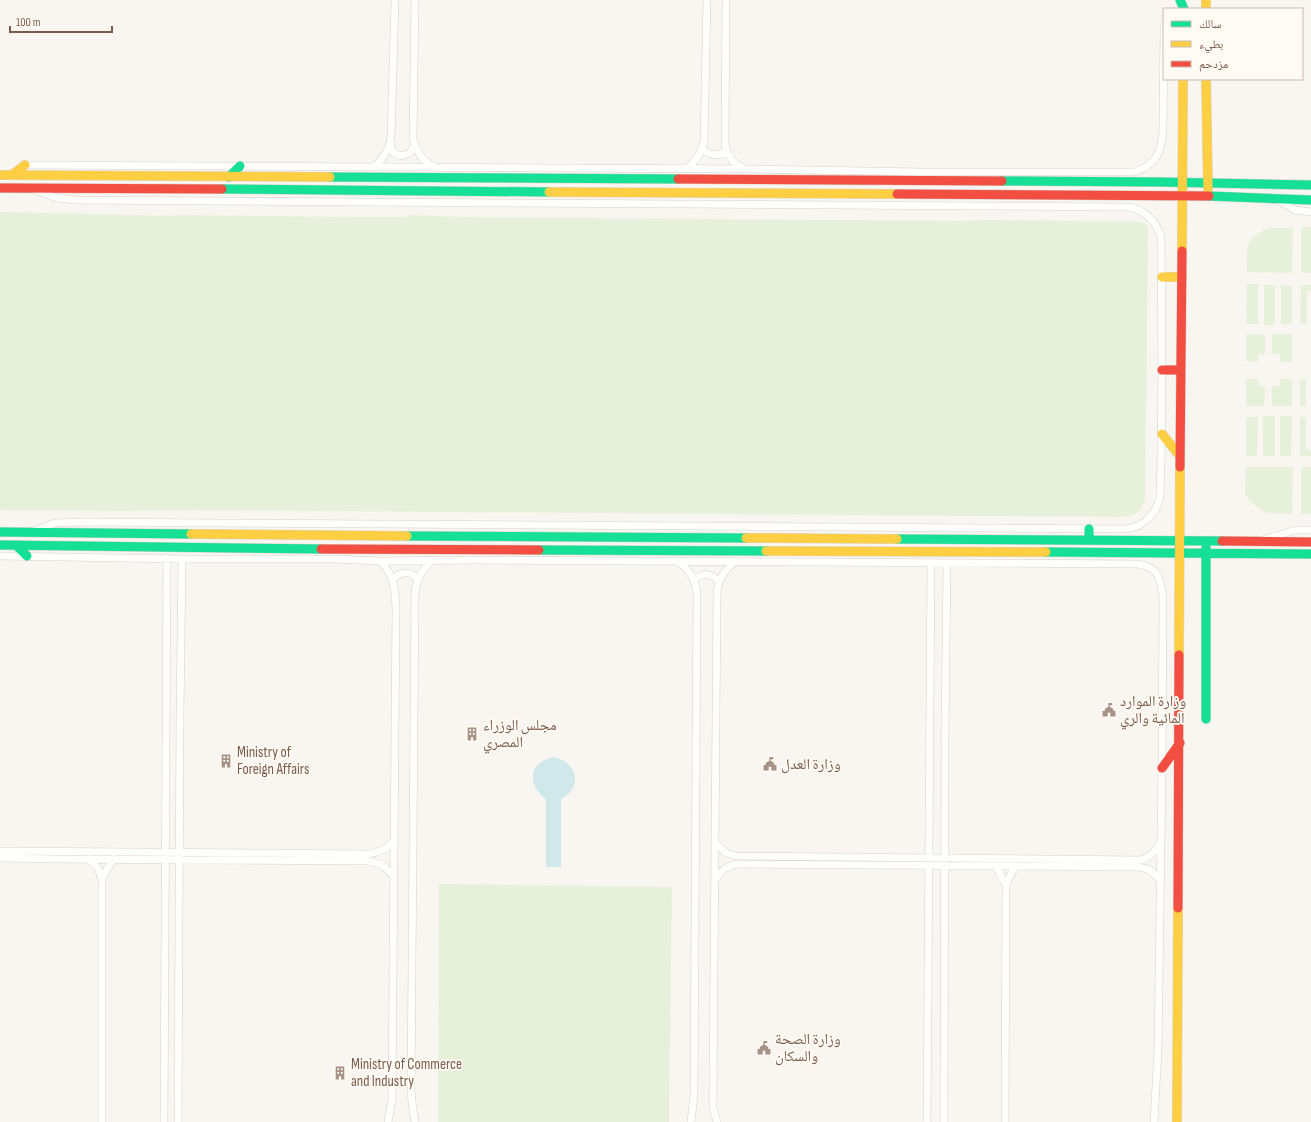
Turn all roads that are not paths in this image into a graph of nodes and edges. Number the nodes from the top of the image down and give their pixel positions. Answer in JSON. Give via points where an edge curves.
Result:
{"nodes":[{"id":1,"x":395,"y":0,"type":"edge"},
{"id":2,"x":415,"y":0,"type":"edge"},
{"id":3,"x":707,"y":0,"type":"edge"},
{"id":4,"x":726,"y":0,"type":"edge"},
{"id":5,"x":1163,"y":80,"type":"edge"},
{"id":6,"x":1183,"y":80,"type":"edge"},
{"id":7,"x":1206,"y":80,"type":"edge"},
{"id":8,"x":390,"y":144,"type":"junction"},
{"id":9,"x":414,"y":146,"type":"junction"},
{"id":10,"x":702,"y":149,"type":"junction"},
{"id":11,"x":727,"y":151,"type":"junction"},
{"id":12,"x":25,"y":165,"type":"joint"},
{"id":13,"x":240,"y":166,"type":"junction"},
{"id":14,"x":374,"y":167,"type":"junction"},
{"id":15,"x":438,"y":168,"type":"junction"},
{"id":16,"x":687,"y":169,"type":"junction"},
{"id":17,"x":745,"y":169,"type":"junction"},
{"id":18,"x":0,"y":174,"type":"edge"},
{"id":19,"x":12,"y":175,"type":"junction"},
{"id":20,"x":229,"y":177,"type":"junction"},
{"id":21,"x":1182,"y":183,"type":"junction"},
{"id":22,"x":1208,"y":183,"type":"junction"},
{"id":23,"x":1311,"y":185,"type":"edge"},
{"id":24,"x":0,"y":188,"type":"edge"},
{"id":25,"x":30,"y":189,"type":"junction"},
{"id":26,"x":1091,"y":196,"type":"junction"},
{"id":27,"x":1182,"y":197,"type":"junction"},
{"id":28,"x":1208,"y":197,"type":"junction"},
{"id":29,"x":1276,"y":199,"type":"junction"},
{"id":30,"x":1311,"y":200,"type":"edge"},
{"id":31,"x":1091,"y":207,"type":"junction"},
{"id":32,"x":1311,"y":212,"type":"edge"},
{"id":33,"x":1162,"y":277,"type":"junction"},
{"id":34,"x":1182,"y":277,"type":"junction"},
{"id":35,"x":1162,"y":370,"type":"junction"},
{"id":36,"x":1181,"y":370,"type":"junction"},
{"id":37,"x":1162,"y":434,"type":"junction"},
{"id":38,"x":1180,"y":456,"type":"junction"},
{"id":39,"x":1089,"y":529,"type":"junction"},
{"id":40,"x":1311,"y":530,"type":"edge"},
{"id":41,"x":0,"y":532,"type":"edge"},
{"id":42,"x":30,"y":533,"type":"junction"},
{"id":43,"x":672,"y":537,"type":"junction"},
{"id":44,"x":1089,"y":539,"type":"junction"},
{"id":45,"x":1180,"y":540,"type":"junction"},
{"id":46,"x":1206,"y":541,"type":"junction"},
{"id":47,"x":1257,"y":542,"type":"junction"},
{"id":48,"x":1311,"y":542,"type":"edge"},
{"id":49,"x":0,"y":545,"type":"edge"},
{"id":50,"x":16,"y":545,"type":"junction"},
{"id":51,"x":300,"y":549,"type":"junction"},
{"id":52,"x":656,"y":550,"type":"junction"},
{"id":53,"x":672,"y":550,"type":"junction"},
{"id":54,"x":1089,"y":553,"type":"junction"},
{"id":55,"x":1180,"y":553,"type":"junction"},
{"id":56,"x":1206,"y":553,"type":"junction"},
{"id":57,"x":1311,"y":554,"type":"edge"},
{"id":58,"x":0,"y":556,"type":"edge"},
{"id":59,"x":27,"y":556,"type":"junction"},
{"id":60,"x":167,"y":558,"type":"junction"},
{"id":61,"x":182,"y":559,"type":"junction"},
{"id":62,"x":300,"y":559,"type":"junction"},
{"id":63,"x":432,"y":560,"type":"junction"},
{"id":64,"x":380,"y":561,"type":"junction"},
{"id":65,"x":656,"y":561,"type":"junction"},
{"id":66,"x":678,"y":562,"type":"junction"},
{"id":67,"x":735,"y":562,"type":"junction"},
{"id":68,"x":932,"y":563,"type":"junction"},
{"id":69,"x":947,"y":563,"type":"junction"},
{"id":70,"x":1089,"y":564,"type":"junction"},
{"id":71,"x":393,"y":579,"type":"junction"},
{"id":72,"x":418,"y":580,"type":"junction"},
{"id":73,"x":694,"y":580,"type":"junction"},
{"id":74,"x":718,"y":582,"type":"junction"},
{"id":75,"x":1206,"y":719,"type":"dead end"},
{"id":76,"x":1180,"y":743,"type":"junction"},
{"id":77,"x":1162,"y":768,"type":"junction"},
{"id":78,"x":393,"y":842,"type":"junction"},
{"id":79,"x":715,"y":842,"type":"junction"},
{"id":80,"x":1160,"y":843,"type":"junction"},
{"id":81,"x":0,"y":851,"type":"edge"},
{"id":82,"x":165,"y":856,"type":"junction"},
{"id":83,"x":179,"y":856,"type":"junction"},
{"id":84,"x":0,"y":858,"type":"edge"},
{"id":85,"x":89,"y":859,"type":"junction"},
{"id":86,"x":114,"y":859,"type":"junction"},
{"id":87,"x":930,"y":861,"type":"junction"},
{"id":88,"x":944,"y":861,"type":"junction"},
{"id":89,"x":996,"y":866,"type":"junction"},
{"id":90,"x":1017,"y":866,"type":"junction"},
{"id":91,"x":393,"y":876,"type":"junction"},
{"id":92,"x":1160,"y":879,"type":"junction"},
{"id":93,"x":102,"y":880,"type":"junction"},
{"id":94,"x":715,"y":880,"type":"junction"},
{"id":95,"x":1006,"y":885,"type":"junction"},
{"id":96,"x":102,"y":1122,"type":"edge"},
{"id":97,"x":164,"y":1122,"type":"edge"},
{"id":98,"x":178,"y":1122,"type":"edge"},
{"id":99,"x":388,"y":1122,"type":"edge"},
{"id":100,"x":415,"y":1122,"type":"edge"},
{"id":101,"x":691,"y":1122,"type":"edge"},
{"id":102,"x":717,"y":1122,"type":"edge"},
{"id":103,"x":927,"y":1122,"type":"edge"},
{"id":104,"x":944,"y":1122,"type":"edge"},
{"id":105,"x":1005,"y":1122,"type":"edge"},
{"id":106,"x":1154,"y":1122,"type":"edge"},
{"id":107,"x":1177,"y":1122,"type":"edge"}],
"edges":[{"from":1,"to":8,"type":"street"},
{"from":2,"to":9,"type":"street"},
{"from":3,"to":10,"type":"street","via":[[705,134]]},
{"from":4,"to":11,"type":"street"},
{"from":5,"to":17,"type":"street","via":[[1162,145],[1155,160],[1142,170],[1134,172]]},
{"from":6,"to":21,"type":"street"},
{"from":7,"to":22,"type":"street"},
{"from":8,"to":9,"type":"street","via":[[394,152],[402,156],[410,153]]},
{"from":8,"to":14,"type":"street","via":[[384,157]]},
{"from":9,"to":15,"type":"street","via":[[427,163]]},
{"from":10,"to":11,"type":"street","via":[[712,155]]},
{"from":10,"to":16,"type":"street"},
{"from":11,"to":17,"type":"street","via":[[732,160]]},
{"from":12,"to":13,"type":"street"},
{"from":12,"to":19,"type":"street"},
{"from":13,"to":14,"type":"street"},
{"from":13,"to":20,"type":"street"},
{"from":14,"to":15,"type":"street"},
{"from":15,"to":16,"type":"street"},
{"from":16,"to":17,"type":"street"},
{"from":18,"to":19,"type":"street"},
{"from":19,"to":20,"type":"street"},
{"from":20,"to":21,"type":"street"},
{"from":21,"to":22,"type":"street"},
{"from":21,"to":27,"type":"street"},
{"from":22,"to":23,"type":"street"},
{"from":22,"to":28,"type":"street"},
{"from":24,"to":25,"type":"street"},
{"from":25,"to":26,"type":"street"},
{"from":25,"to":31,"type":"street","via":[[75,200]]},
{"from":26,"to":27,"type":"street"},
{"from":26,"to":31,"type":"street"},
{"from":27,"to":28,"type":"street"},
{"from":27,"to":34,"type":"street"},
{"from":28,"to":29,"type":"street"},
{"from":29,"to":30,"type":"street"},
{"from":29,"to":32,"type":"street","via":[[1295,210]]},
{"from":31,"to":33,"type":"street","via":[[1129,207],[1140,210],[1150,217],[1161,237]]},
{"from":33,"to":34,"type":"street"},
{"from":33,"to":35,"type":"street"},
{"from":34,"to":36,"type":"street"},
{"from":35,"to":36,"type":"street"},
{"from":35,"to":37,"type":"street"},
{"from":36,"to":38,"type":"street"},
{"from":37,"to":38,"type":"street"},
{"from":37,"to":39,"type":"street","via":[[1160,498],[1152,514],[1144,523],[1132,528]]},
{"from":38,"to":45,"type":"street"},
{"from":39,"to":42,"type":"street","via":[[82,522],[55,523]]},
{"from":39,"to":44,"type":"street"},
{"from":40,"to":47,"type":"street","via":[[1296,530]]},
{"from":41,"to":42,"type":"street"},
{"from":42,"to":43,"type":"street"},
{"from":43,"to":44,"type":"street"},
{"from":43,"to":53,"type":"street"},
{"from":44,"to":45,"type":"street"},
{"from":45,"to":46,"type":"street"},
{"from":45,"to":55,"type":"street"},
{"from":46,"to":47,"type":"street"},
{"from":46,"to":56,"type":"street"},
{"from":47,"to":48,"type":"street"},
{"from":49,"to":50,"type":"street"},
{"from":50,"to":51,"type":"street"},
{"from":50,"to":59,"type":"street"},
{"from":51,"to":52,"type":"street"},
{"from":51,"to":62,"type":"street"},
{"from":52,"to":53,"type":"street"},
{"from":52,"to":65,"type":"street"},
{"from":53,"to":54,"type":"street"},
{"from":54,"to":55,"type":"street"},
{"from":54,"to":70,"type":"street"},
{"from":55,"to":56,"type":"street"},
{"from":55,"to":76,"type":"street"},
{"from":56,"to":57,"type":"street"},
{"from":56,"to":75,"type":"street"},
{"from":58,"to":59,"type":"street"},
{"from":59,"to":60,"type":"street"},
{"from":60,"to":61,"type":"street"},
{"from":60,"to":82,"type":"street"},
{"from":61,"to":62,"type":"street"},
{"from":61,"to":83,"type":"street"},
{"from":62,"to":64,"type":"street"},
{"from":63,"to":64,"type":"street"},
{"from":63,"to":65,"type":"street"},
{"from":63,"to":72,"type":"street"},
{"from":64,"to":71,"type":"street"},
{"from":65,"to":66,"type":"street"},
{"from":66,"to":67,"type":"street"},
{"from":66,"to":73,"type":"street","via":[[688,570]]},
{"from":67,"to":68,"type":"street"},
{"from":67,"to":74,"type":"street"},
{"from":68,"to":69,"type":"street"},
{"from":68,"to":87,"type":"street"},
{"from":69,"to":70,"type":"street"},
{"from":69,"to":88,"type":"street"},
{"from":70,"to":77,"type":"street","via":[[1144,565],[1154,570],[1161,582]]},
{"from":71,"to":72,"type":"street","via":[[406,572]]},
{"from":71,"to":78,"type":"street","via":[[396,608]]},
{"from":72,"to":100,"type":"street","via":[[415,599],[411,1010],[411,1090]]},
{"from":73,"to":74,"type":"street","via":[[705,574],[713,576]]},
{"from":73,"to":101,"type":"street","via":[[697,598],[694,1095]]},
{"from":74,"to":79,"type":"street"},
{"from":76,"to":77,"type":"street"},
{"from":76,"to":107,"type":"street"},
{"from":77,"to":80,"type":"street"},
{"from":78,"to":83,"type":"street","via":[[380,852],[368,854]]},
{"from":78,"to":91,"type":"street"},
{"from":79,"to":87,"type":"street","via":[[726,853],[736,856]]},
{"from":79,"to":94,"type":"street"},
{"from":80,"to":88,"type":"street","via":[[1153,853],[1139,860]]},
{"from":80,"to":92,"type":"street"},
{"from":81,"to":82,"type":"street"},
{"from":82,"to":83,"type":"street"},
{"from":82,"to":86,"type":"street"},
{"from":82,"to":97,"type":"street"},
{"from":83,"to":91,"type":"street","via":[[368,860],[383,866]]},
{"from":83,"to":98,"type":"street"},
{"from":84,"to":85,"type":"street"},
{"from":85,"to":86,"type":"street"},
{"from":85,"to":93,"type":"street","via":[[98,868]]},
{"from":86,"to":93,"type":"street"},
{"from":87,"to":88,"type":"street"},
{"from":87,"to":94,"type":"street","via":[[735,864],[723,869]]},
{"from":87,"to":103,"type":"street"},
{"from":88,"to":89,"type":"street"},
{"from":88,"to":104,"type":"street"},
{"from":89,"to":90,"type":"street"},
{"from":89,"to":95,"type":"street"},
{"from":90,"to":92,"type":"street","via":[[1138,866],[1148,869]]},
{"from":90,"to":95,"type":"street"},
{"from":91,"to":99,"type":"street","via":[[392,1100]]},
{"from":92,"to":106,"type":"street","via":[[1158,1050]]},
{"from":93,"to":96,"type":"street"},
{"from":94,"to":102,"type":"street","via":[[713,1099]]},
{"from":95,"to":105,"type":"street"}]}
